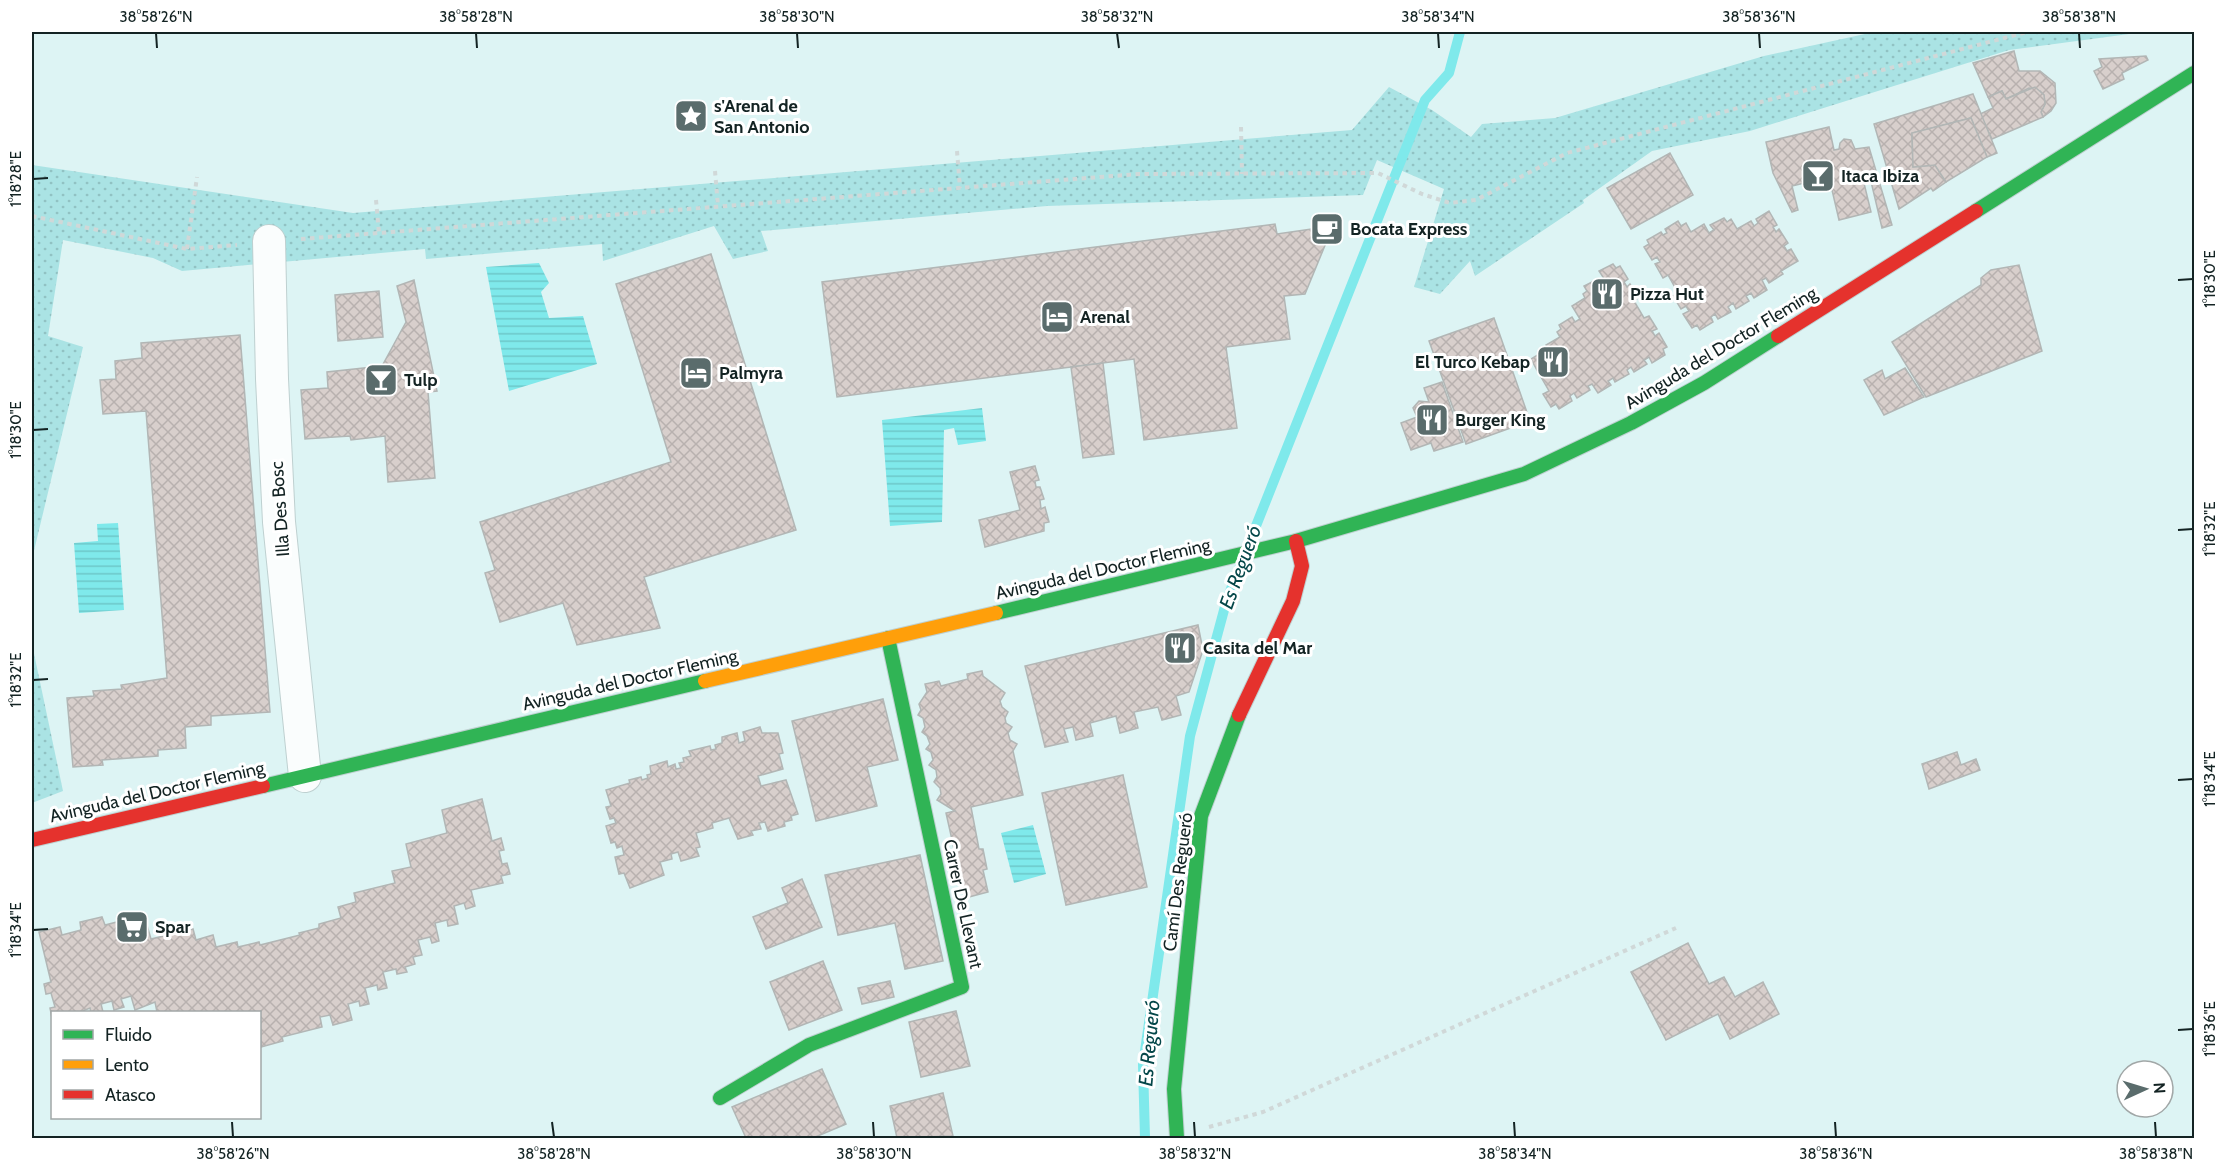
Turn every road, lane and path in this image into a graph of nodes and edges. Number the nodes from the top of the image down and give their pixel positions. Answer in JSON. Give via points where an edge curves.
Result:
{"nodes":[{"id":1,"x":2027,"y":32,"type":"edge"},
{"id":2,"x":2194,"y":73,"type":"edge"},
{"id":3,"x":1241,"y":127,"type":"dead end"},
{"id":4,"x":957,"y":151,"type":"dead end"},
{"id":5,"x":715,"y":171,"type":"dead end"},
{"id":6,"x":1242,"y":174,"type":"junction"},
{"id":7,"x":197,"y":177,"type":"dead end"},
{"id":8,"x":960,"y":188,"type":"junction"},
{"id":9,"x":376,"y":200,"type":"dead end"},
{"id":10,"x":718,"y":207,"type":"junction"},
{"id":11,"x":32,"y":216,"type":"edge"},
{"id":12,"x":379,"y":233,"type":"junction"},
{"id":13,"x":269,"y":242,"type":"junction"},
{"id":14,"x":187,"y":249,"type":"junction"},
{"id":15,"x":1296,"y":541,"type":"junction"},
{"id":16,"x":888,"y":638,"type":"junction"},
{"id":17,"x":305,"y":776,"type":"junction"},
{"id":18,"x":32,"y":840,"type":"edge"},
{"id":19,"x":1676,"y":928,"type":"dead end"},
{"id":20,"x":720,"y":1098,"type":"dead end"},
{"id":21,"x":1177,"y":1138,"type":"edge"}],
"edges":[{"from":1,"to":6,"type":"path","via":[[1567,153],[1476,200],[1450,203],[1378,173]]},
{"from":2,"to":15,"type":"main road","name":"Avinguda del Doctor Fleming","via":[[1704,383],[1631,423],[1524,474]]},
{"from":3,"to":6,"type":"path"},
{"from":4,"to":8,"type":"path"},
{"from":5,"to":10,"type":"path"},
{"from":6,"to":8,"type":"path","via":[[1139,174]]},
{"from":7,"to":14,"type":"path"},
{"from":8,"to":10,"type":"path"},
{"from":9,"to":12,"type":"path"},
{"from":10,"to":12,"type":"path"},
{"from":11,"to":14,"type":"path"},
{"from":12,"to":13,"type":"path"},
{"from":13,"to":14,"type":"path"},
{"from":13,"to":17,"type":"street","name":"Illa Des Bosc","via":[[279,522]]},
{"from":15,"to":16,"type":"main road","name":"Avinguda del Doctor Fleming"},
{"from":15,"to":21,"type":"main road","name":"Camí Des Regueró","via":[[1302,566],[1293,601],[1239,714],[1201,816],[1174,1089]]},
{"from":16,"to":17,"type":"main road","name":"Avinguda del Doctor Fleming"},
{"from":16,"to":20,"type":"main road","name":"Carrer De Llevant","via":[[962,987],[809,1045]]},
{"from":17,"to":18,"type":"main road","name":"Avinguda del Doctor Fleming"},
{"from":19,"to":21,"type":"path","via":[[1263,1112]]}]}
